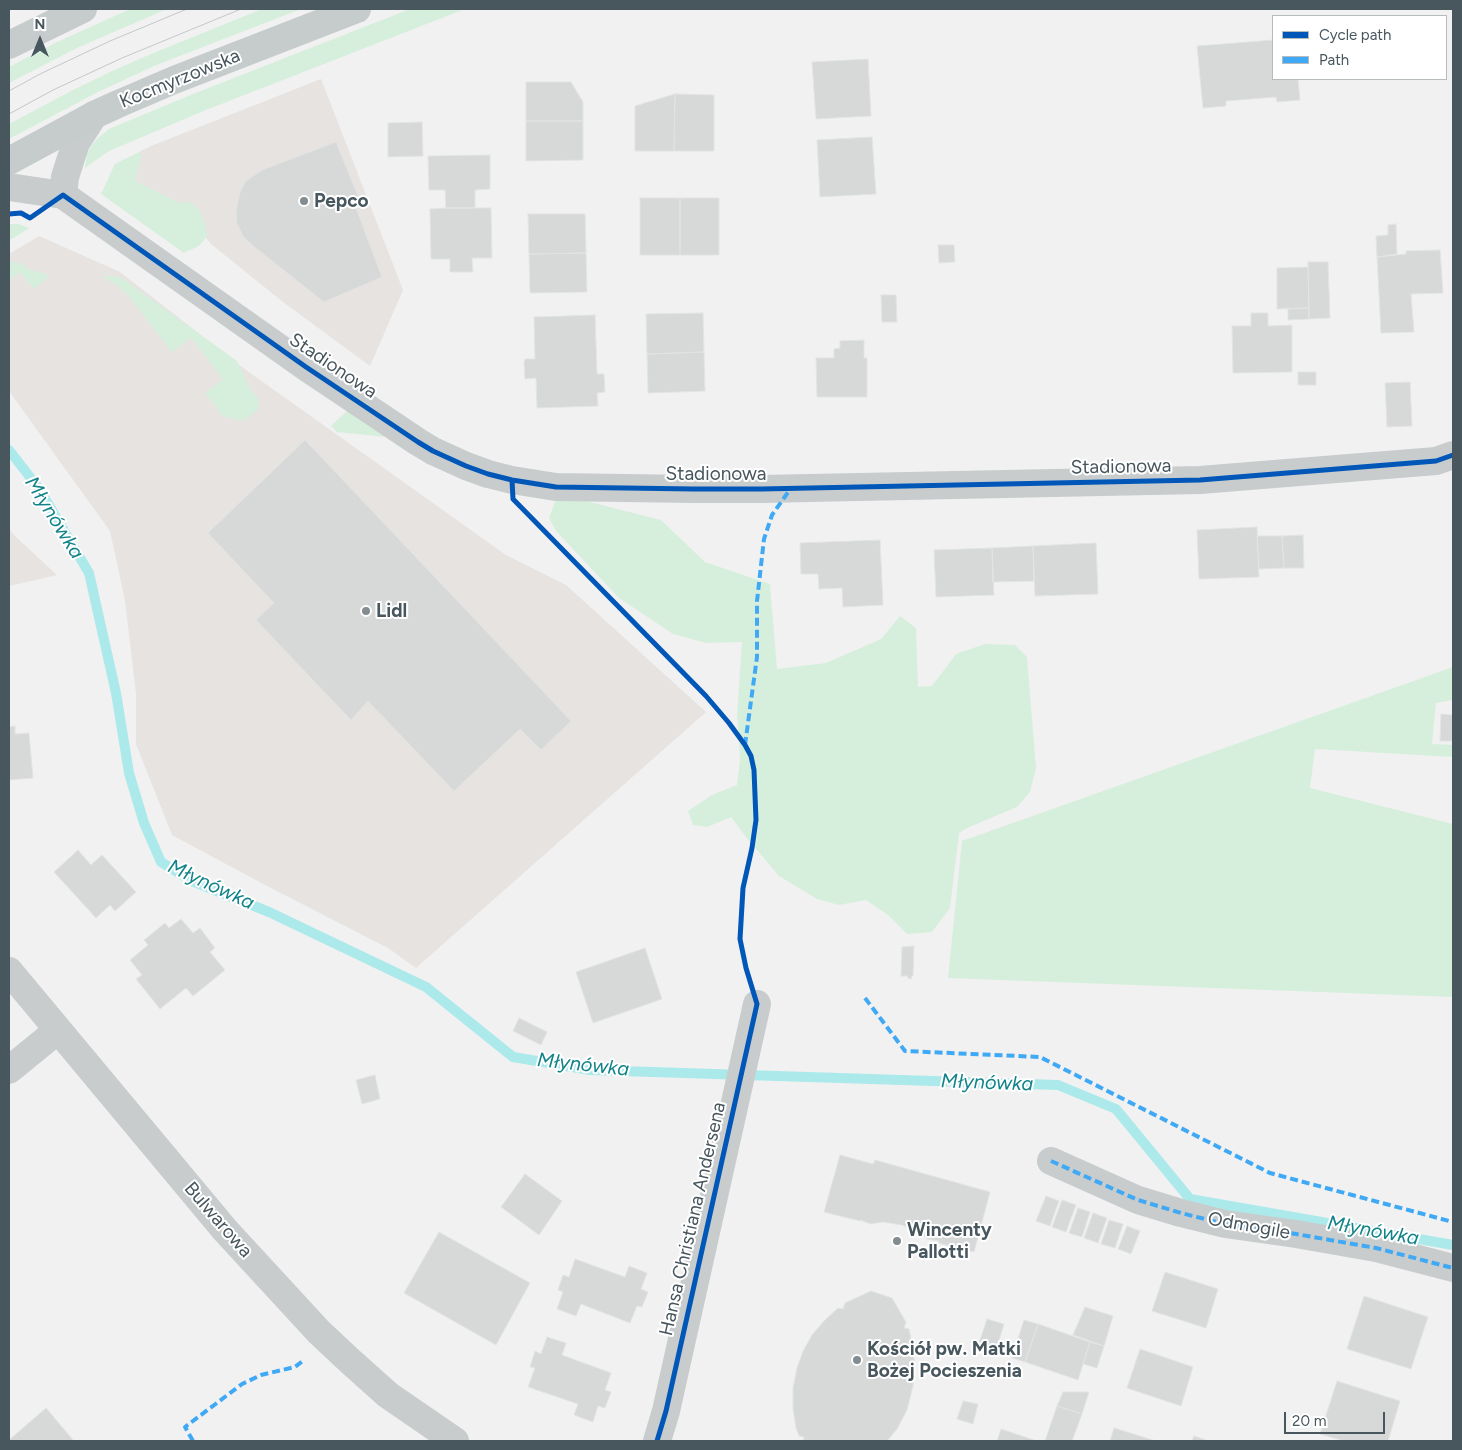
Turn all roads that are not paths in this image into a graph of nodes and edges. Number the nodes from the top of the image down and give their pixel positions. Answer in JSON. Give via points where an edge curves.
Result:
{"nodes":[{"id":1,"x":83,"y":9,"type":"edge"},
{"id":2,"x":356,"y":9,"type":"edge"},
{"id":3,"x":9,"y":45,"type":"edge"},
{"id":4,"x":94,"y":115,"type":"junction"},
{"id":5,"x":9,"y":161,"type":"edge"},
{"id":6,"x":9,"y":187,"type":"edge"},
{"id":7,"x":63,"y":195,"type":"junction"},
{"id":8,"x":1453,"y":455,"type":"edge"},
{"id":9,"x":9,"y":971,"type":"edge"},
{"id":10,"x":757,"y":1004,"type":"dead end"},
{"id":11,"x":58,"y":1030,"type":"junction"},
{"id":12,"x":9,"y":1070,"type":"edge"},
{"id":13,"x":1051,"y":1161,"type":"dead end"},
{"id":14,"x":1453,"y":1268,"type":"edge"},
{"id":15,"x":455,"y":1441,"type":"edge"},
{"id":16,"x":657,"y":1441,"type":"edge"}],
"edges":[{"from":1,"to":3,"type":"main road"},
{"from":2,"to":4,"type":"main road","name":"Kocmyrzowska"},
{"from":4,"to":5,"type":"main road","name":"Kocmyrzowska"},
{"from":4,"to":7,"type":"street","via":[[72,155]]},
{"from":6,"to":7,"type":"street","name":"Stadionowa"},
{"from":7,"to":8,"type":"street","name":"Stadionowa","via":[[418,442],[466,466],[512,480],[556,487],[694,489],[1200,480],[1436,461]]},
{"from":9,"to":11,"type":"street","name":"Bulwarowa"},
{"from":10,"to":16,"type":"street","name":"Hansa Christiana Andersena"},
{"from":11,"to":12,"type":"street"},
{"from":11,"to":15,"type":"street","name":"Bulwarowa","via":[[225,1230],[319,1332],[388,1395]]},
{"from":13,"to":14,"type":"street","name":"Odmogile","via":[[1138,1200],[1181,1213],[1224,1224],[1376,1248]]}]}
